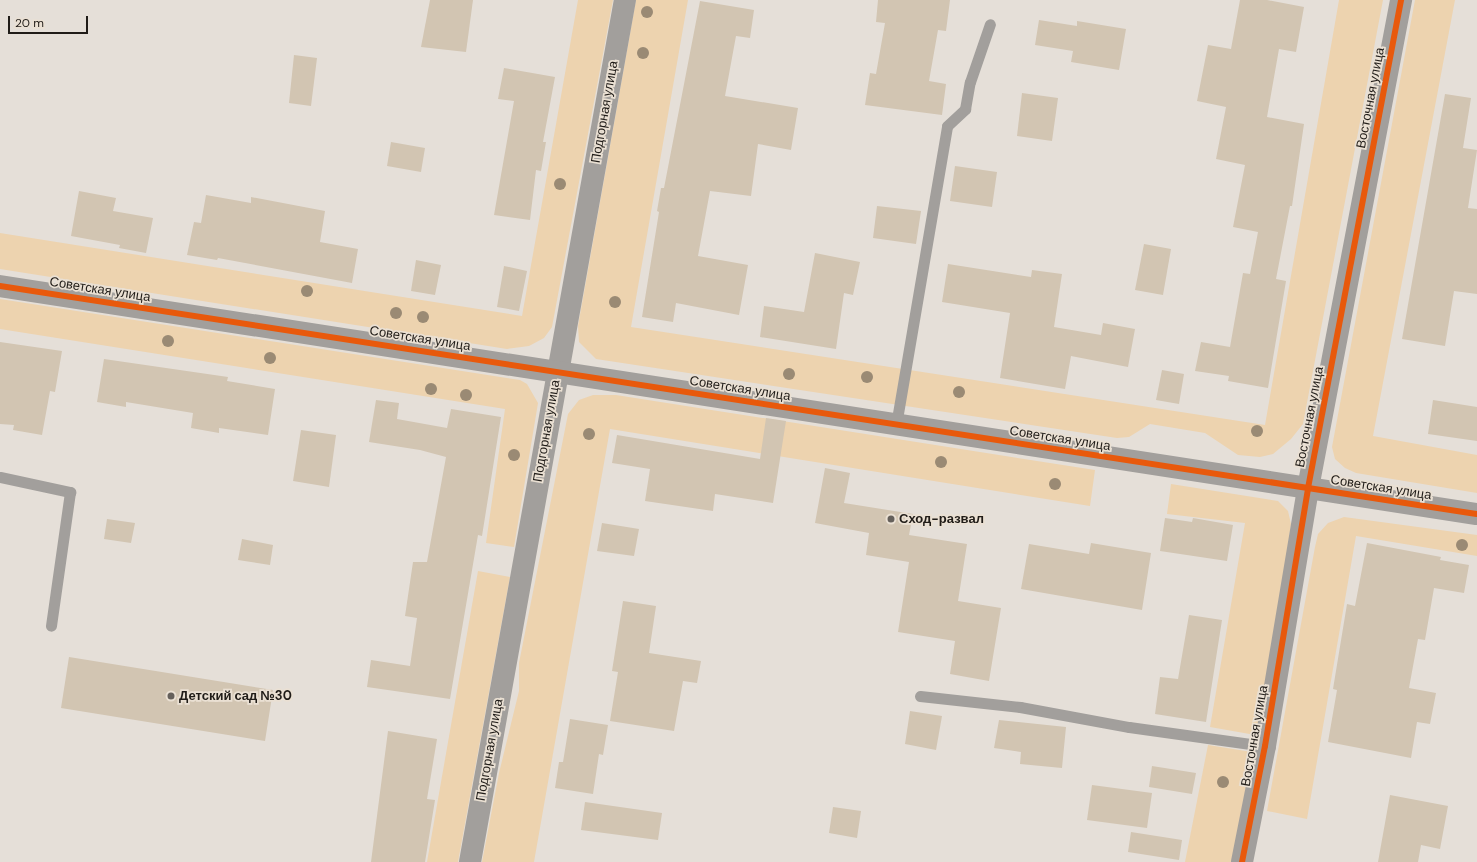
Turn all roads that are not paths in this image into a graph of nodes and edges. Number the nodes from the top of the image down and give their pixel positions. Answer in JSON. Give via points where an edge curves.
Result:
{"nodes":[{"id":1,"x":625,"y":0,"type":"edge"},
{"id":2,"x":1401,"y":0,"type":"edge"},
{"id":3,"x":990,"y":24,"type":"dead end"},
{"id":4,"x":0,"y":286,"type":"edge"},
{"id":5,"x":558,"y":371,"type":"junction"},
{"id":6,"x":896,"y":426,"type":"junction"},
{"id":7,"x":0,"y":477,"type":"edge"},
{"id":8,"x":1308,"y":488,"type":"junction"},
{"id":9,"x":1477,"y":514,"type":"edge"},
{"id":10,"x":51,"y":626,"type":"dead end"},
{"id":11,"x":920,"y":696,"type":"dead end"},
{"id":12,"x":1265,"y":746,"type":"junction"},
{"id":13,"x":470,"y":862,"type":"edge"},
{"id":14,"x":1242,"y":862,"type":"edge"}],
"edges":[{"from":1,"to":5,"type":"street","name":"Подгорная улица"},
{"from":2,"to":8,"type":"street","name":"Восточная улица"},
{"from":3,"to":6,"type":"lane","via":[[970,82],[965,109],[947,126]]},
{"from":4,"to":5,"type":"street","name":"Советская улица"},
{"from":5,"to":6,"type":"street","name":"Советская улица"},
{"from":5,"to":13,"type":"street","name":"Подгорная улица"},
{"from":6,"to":8,"type":"street","name":"Советская улица"},
{"from":7,"to":10,"type":"lane","via":[[70,492]]},
{"from":8,"to":9,"type":"street","name":"Советская улица"},
{"from":8,"to":12,"type":"street","name":"Восточная улица"},
{"from":11,"to":12,"type":"lane","via":[[1020,707],[1129,727]]},
{"from":12,"to":14,"type":"street","name":"Восточная улица"}]}
